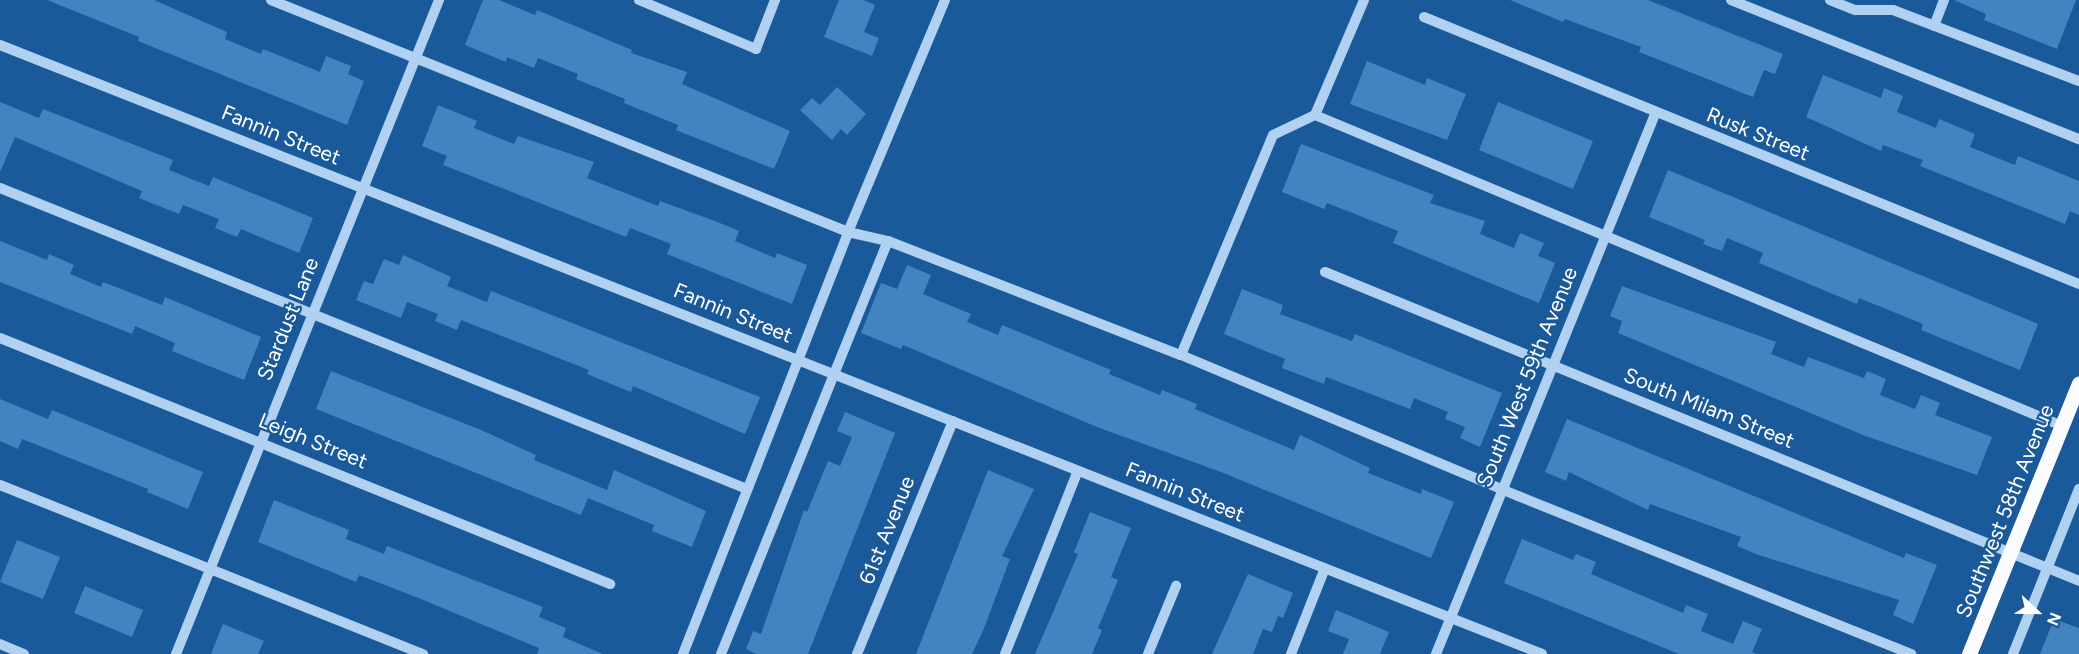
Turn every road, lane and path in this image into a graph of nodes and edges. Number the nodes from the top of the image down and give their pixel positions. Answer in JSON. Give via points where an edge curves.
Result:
{"nodes":[{"id":1,"x":271,"y":0,"type":"edge"},
{"id":2,"x":439,"y":0,"type":"edge"},
{"id":3,"x":639,"y":0,"type":"edge"},
{"id":4,"x":775,"y":0,"type":"edge"},
{"id":5,"x":945,"y":0,"type":"edge"},
{"id":6,"x":1364,"y":0,"type":"edge"},
{"id":7,"x":1731,"y":0,"type":"edge"},
{"id":8,"x":1830,"y":0,"type":"edge"},
{"id":9,"x":1944,"y":0,"type":"edge"},
{"id":10,"x":1424,"y":17,"type":"dead end"},
{"id":11,"x":1934,"y":26,"type":"junction"},
{"id":12,"x":0,"y":45,"type":"edge"},
{"id":13,"x":415,"y":59,"type":"junction"},
{"id":14,"x":2079,"y":81,"type":"edge"},
{"id":15,"x":1655,"y":114,"type":"junction"},
{"id":16,"x":1315,"y":115,"type":"junction"},
{"id":17,"x":2079,"y":139,"type":"edge"},
{"id":18,"x":0,"y":188,"type":"edge"},
{"id":19,"x":362,"y":188,"type":"junction"},
{"id":20,"x":848,"y":232,"type":"junction"},
{"id":21,"x":1605,"y":237,"type":"junction"},
{"id":22,"x":888,"y":241,"type":"junction"},
{"id":23,"x":1325,"y":272,"type":"dead end"},
{"id":24,"x":2079,"y":284,"type":"edge"},
{"id":25,"x":310,"y":315,"type":"junction"},
{"id":26,"x":0,"y":338,"type":"edge"},
{"id":27,"x":1181,"y":355,"type":"junction"},
{"id":28,"x":800,"y":361,"type":"junction"},
{"id":29,"x":1553,"y":366,"type":"junction"},
{"id":30,"x":834,"y":374,"type":"junction"},
{"id":31,"x":2079,"y":383,"type":"edge"},
{"id":32,"x":952,"y":421,"type":"junction"},
{"id":33,"x":2062,"y":426,"type":"junction"},
{"id":34,"x":260,"y":441,"type":"junction"},
{"id":35,"x":1078,"y":471,"type":"junction"},
{"id":36,"x":0,"y":485,"type":"edge"},
{"id":37,"x":747,"y":489,"type":"junction"},
{"id":38,"x":2079,"y":489,"type":"edge"},
{"id":39,"x":1503,"y":490,"type":"junction"},
{"id":40,"x":2010,"y":552,"type":"junction"},
{"id":41,"x":210,"y":566,"type":"junction"},
{"id":42,"x":1325,"y":568,"type":"junction"},
{"id":43,"x":2047,"y":568,"type":"junction"},
{"id":44,"x":2079,"y":581,"type":"edge"},
{"id":45,"x":610,"y":584,"type":"dead end"},
{"id":46,"x":1176,"y":586,"type":"dead end"},
{"id":47,"x":1451,"y":618,"type":"junction"},
{"id":48,"x":0,"y":644,"type":"edge"},
{"id":49,"x":24,"y":654,"type":"edge"},
{"id":50,"x":176,"y":654,"type":"edge"},
{"id":51,"x":423,"y":654,"type":"edge"},
{"id":52,"x":683,"y":654,"type":"edge"},
{"id":53,"x":721,"y":654,"type":"edge"},
{"id":54,"x":857,"y":654,"type":"edge"},
{"id":55,"x":1005,"y":654,"type":"edge"},
{"id":56,"x":1148,"y":654,"type":"edge"},
{"id":57,"x":1291,"y":654,"type":"edge"},
{"id":58,"x":1436,"y":654,"type":"edge"},
{"id":59,"x":1542,"y":654,"type":"edge"},
{"id":60,"x":1912,"y":654,"type":"edge"},
{"id":61,"x":1969,"y":654,"type":"edge"},
{"id":62,"x":2013,"y":654,"type":"edge"}],
"edges":[{"from":1,"to":13,"type":"street"},
{"from":2,"to":13,"type":"street","name":"Stardust Lane"},
{"from":3,"to":4,"type":"street","via":[[756,49]]},
{"from":5,"to":20,"type":"street"},
{"from":6,"to":16,"type":"street"},
{"from":7,"to":17,"type":"street"},
{"from":8,"to":11,"type":"street","via":[[1855,10],[1893,10]]},
{"from":9,"to":11,"type":"street"},
{"from":10,"to":15,"type":"street","name":"Rusk Street"},
{"from":11,"to":14,"type":"street"},
{"from":12,"to":19,"type":"street","name":"Fannin Street"},
{"from":13,"to":19,"type":"street","name":"Stardust Lane"},
{"from":13,"to":20,"type":"street"},
{"from":15,"to":21,"type":"street","name":"South West 59th Avenue"},
{"from":15,"to":24,"type":"street","name":"Rusk Street"},
{"from":16,"to":21,"type":"street"},
{"from":16,"to":27,"type":"street","via":[[1273,135]]},
{"from":18,"to":25,"type":"street"},
{"from":19,"to":25,"type":"street","name":"Stardust Lane"},
{"from":19,"to":28,"type":"street","name":"Fannin Street"},
{"from":20,"to":22,"type":"street"},
{"from":20,"to":28,"type":"street"},
{"from":21,"to":29,"type":"street","name":"South West 59th Avenue"},
{"from":21,"to":33,"type":"street"},
{"from":22,"to":27,"type":"street"},
{"from":22,"to":30,"type":"street"},
{"from":23,"to":29,"type":"street","name":"South Milam Street"},
{"from":25,"to":34,"type":"street","name":"Stardust Lane"},
{"from":25,"to":37,"type":"street"},
{"from":26,"to":34,"type":"street","name":"Leigh Street"},
{"from":27,"to":39,"type":"street"},
{"from":28,"to":30,"type":"street","name":"Fannin Street"},
{"from":28,"to":37,"type":"street"},
{"from":29,"to":39,"type":"street","name":"South West 59th Avenue"},
{"from":29,"to":40,"type":"street","name":"South Milam Street"},
{"from":30,"to":32,"type":"street","name":"Fannin Street"},
{"from":30,"to":53,"type":"street"},
{"from":31,"to":33,"type":"main road","name":"Southwest 58th Avenue"},
{"from":32,"to":35,"type":"street","name":"Fannin Street"},
{"from":32,"to":54,"type":"street","name":"61st Avenue"},
{"from":33,"to":40,"type":"main road","name":"Southwest 58th Avenue"},
{"from":34,"to":41,"type":"street","name":"Stardust Lane"},
{"from":34,"to":45,"type":"street","name":"Leigh Street"},
{"from":35,"to":42,"type":"street","name":"Fannin Street"},
{"from":35,"to":55,"type":"street"},
{"from":36,"to":41,"type":"street"},
{"from":37,"to":52,"type":"street"},
{"from":38,"to":43,"type":"street"},
{"from":39,"to":47,"type":"street","name":"South West 59th Avenue"},
{"from":39,"to":60,"type":"street"},
{"from":40,"to":43,"type":"street","name":"South Milam Street"},
{"from":40,"to":61,"type":"main road","name":"Southwest 58th Avenue"},
{"from":41,"to":50,"type":"street","name":"Stardust Lane"},
{"from":41,"to":51,"type":"street"},
{"from":42,"to":47,"type":"street","name":"Fannin Street"},
{"from":42,"to":57,"type":"street"},
{"from":43,"to":44,"type":"street","name":"South Milam Street"},
{"from":43,"to":62,"type":"street"},
{"from":46,"to":56,"type":"street"},
{"from":47,"to":58,"type":"street","name":"South West 59th Avenue"},
{"from":47,"to":59,"type":"street","name":"Fannin Street"},
{"from":48,"to":49,"type":"street"}]}
